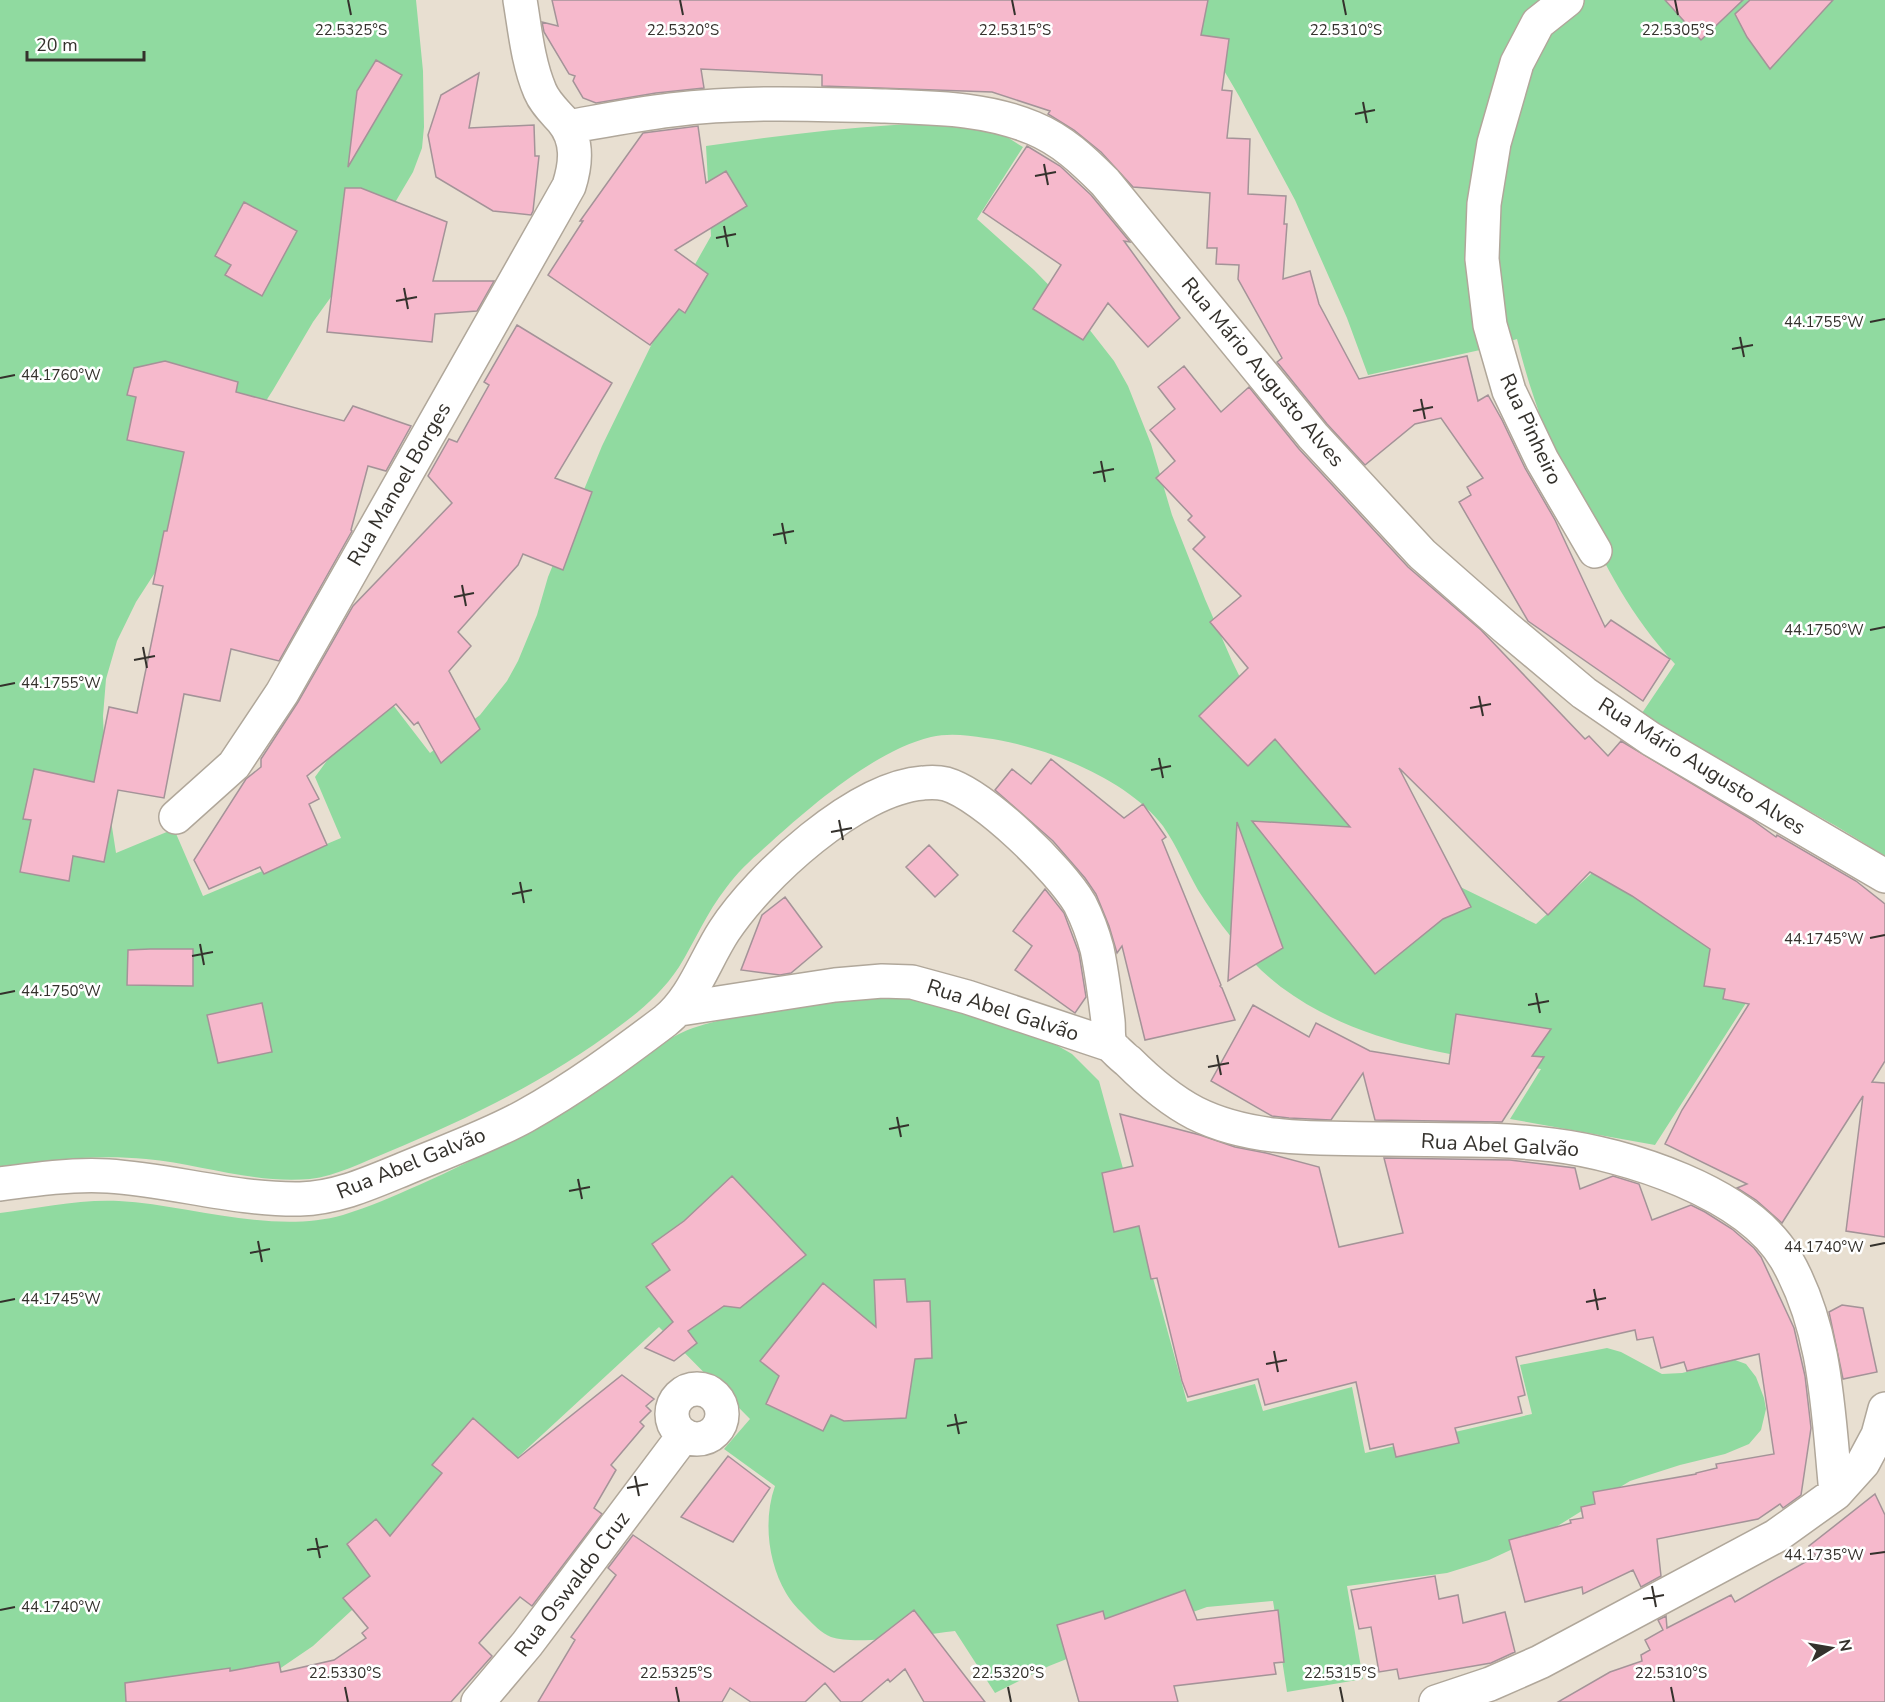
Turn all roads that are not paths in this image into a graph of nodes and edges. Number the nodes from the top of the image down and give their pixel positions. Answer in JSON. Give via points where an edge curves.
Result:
{"nodes":[{"id":1,"x":519,"y":0,"type":"edge"},
{"id":2,"x":1567,"y":0,"type":"edge"},
{"id":3,"x":568,"y":127,"type":"junction"},
{"id":4,"x":1595,"y":551,"type":"dead end"},
{"id":5,"x":176,"y":817,"type":"dead end"},
{"id":6,"x":1885,"y":876,"type":"edge"},
{"id":7,"x":680,"y":1010,"type":"junction"},
{"id":8,"x":1111,"y":1045,"type":"junction"},
{"id":9,"x":0,"y":1184,"type":"edge"},
{"id":10,"x":1885,"y":1409,"type":"edge"},
{"id":11,"x":684,"y":1435,"type":"dead end"},
{"id":12,"x":1836,"y":1493,"type":"junction"},
{"id":13,"x":478,"y":1702,"type":"edge"},
{"id":14,"x":1436,"y":1702,"type":"edge"}],
"edges":[{"from":1,"to":3,"type":"street","via":[[540,90]]},
{"from":2,"to":4,"type":"street","name":"Rua Pinheiro","via":[[1538,23],[1517,63],[1494,143],[1484,204],[1482,259],[1490,325],[1509,391],[1542,460]]},
{"from":3,"to":5,"type":"street","name":"Rua Manoel Borges","via":[[576,162],[569,186],[282,693],[234,765]]},
{"from":3,"to":6,"type":"street","name":"Rua Mário Augusto Alves","via":[[672,110],[782,103],[967,110],[1011,120],[1048,135],[1075,153],[1105,182],[1313,436],[1422,554],[1503,626],[1584,693],[1651,739]]},
{"from":7,"to":8,"type":"street","name":"Rua Abel Galvão","via":[[835,985],[912,982]]},
{"from":7,"to":8,"type":"street","name":"Rua Abel Galvão","via":[[735,916],[790,857],[842,815],[876,795],[914,783],[940,783],[968,795],[1045,858],[1079,903],[1096,946]]},
{"from":7,"to":9,"type":"street","name":"Rua Abel Galvão","via":[[604,1067],[523,1117],[446,1152],[328,1196],[259,1197],[109,1176],[46,1177]]},
{"from":8,"to":12,"type":"street","name":"Rua Abel Galvão","via":[[1168,1096],[1219,1123],[1249,1131],[1297,1137],[1548,1144],[1594,1151],[1651,1168],[1725,1202],[1781,1250],[1808,1309],[1824,1368]]},
{"from":10,"to":12,"type":"street","via":[[1871,1450]]},
{"from":11,"to":13,"type":"street","name":"Rua Oswaldo Cruz","via":[[527,1644]]},
{"from":12,"to":14,"type":"street","via":[[1776,1536],[1540,1662]]}]}
